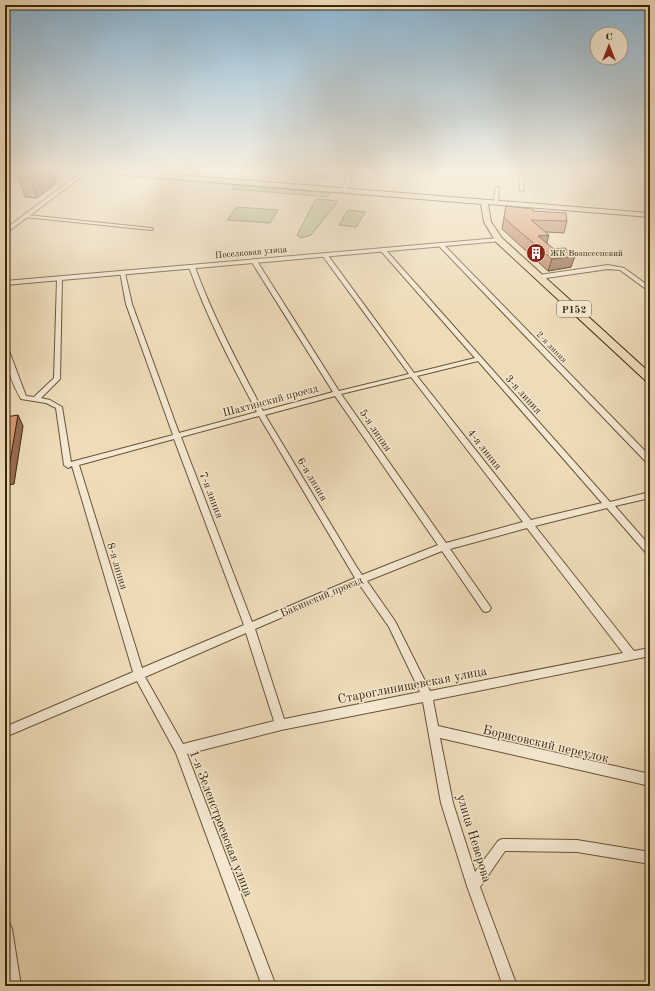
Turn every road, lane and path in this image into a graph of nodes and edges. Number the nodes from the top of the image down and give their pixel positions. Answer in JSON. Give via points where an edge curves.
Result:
{"nodes":[{"id":1,"x":23,"y":218,"type":"edge"},
{"id":2,"x":49,"y":218,"type":"edge"},
{"id":3,"x":484,"y":218,"type":"edge"},
{"id":4,"x":5,"y":226,"type":"edge"},
{"id":5,"x":12,"y":227,"type":"junction"},
{"id":6,"x":151,"y":228,"type":"dead end"},
{"id":7,"x":5,"y":232,"type":"edge"},
{"id":8,"x":499,"y":240,"type":"junction"},
{"id":9,"x":441,"y":245,"type":"junction"},
{"id":10,"x":382,"y":250,"type":"junction"},
{"id":11,"x":325,"y":255,"type":"junction"},
{"id":12,"x":254,"y":261,"type":"junction"},
{"id":13,"x":192,"y":267,"type":"junction"},
{"id":14,"x":122,"y":273,"type":"junction"},
{"id":15,"x":539,"y":277,"type":"junction"},
{"id":16,"x":60,"y":278,"type":"junction"},
{"id":17,"x":5,"y":283,"type":"edge"},
{"id":18,"x":650,"y":290,"type":"edge"},
{"id":19,"x":5,"y":348,"type":"edge"},
{"id":20,"x":479,"y":359,"type":"junction"},
{"id":21,"x":412,"y":374,"type":"junction"},
{"id":22,"x":650,"y":379,"type":"edge"},
{"id":23,"x":338,"y":393,"type":"junction"},
{"id":24,"x":35,"y":400,"type":"junction"},
{"id":25,"x":261,"y":414,"type":"junction"},
{"id":26,"x":177,"y":436,"type":"junction"},
{"id":27,"x":650,"y":461,"type":"edge"},
{"id":28,"x":72,"y":464,"type":"junction"},
{"id":29,"x":650,"y":495,"type":"edge"},
{"id":30,"x":609,"y":506,"type":"junction"},
{"id":31,"x":529,"y":524,"type":"junction"},
{"id":32,"x":443,"y":547,"type":"junction"},
{"id":33,"x":650,"y":552,"type":"edge"},
{"id":34,"x":360,"y":580,"type":"junction"},
{"id":35,"x":486,"y":608,"type":"dead end"},
{"id":36,"x":249,"y":626,"type":"junction"},
{"id":37,"x":650,"y":652,"type":"edge"},
{"id":38,"x":631,"y":655,"type":"junction"},
{"id":39,"x":139,"y":675,"type":"junction"},
{"id":40,"x":427,"y":695,"type":"junction"},
{"id":41,"x":281,"y":725,"type":"junction"},
{"id":42,"x":435,"y":731,"type":"junction"},
{"id":43,"x":5,"y":732,"type":"edge"},
{"id":44,"x":180,"y":750,"type":"junction"},
{"id":45,"x":650,"y":780,"type":"edge"},
{"id":46,"x":650,"y":858,"type":"edge"},
{"id":47,"x":473,"y":886,"type":"junction"},
{"id":48,"x":5,"y":929,"type":"edge"},
{"id":49,"x":14,"y":986,"type":"edge"},
{"id":50,"x":269,"y":986,"type":"edge"},
{"id":51,"x":510,"y":986,"type":"edge"}],
"edges":[{"from":1,"to":5,"type":"street"},
{"from":2,"to":6,"type":"street"},
{"from":3,"to":8,"type":"main road","number":"Р152"},
{"from":4,"to":5,"type":"street"},
{"from":5,"to":7,"type":"street"},
{"from":8,"to":9,"type":"street","name":"Поселковая улица"},
{"from":8,"to":15,"type":"main road","number":"Р152"},
{"from":9,"to":10,"type":"street","name":"Поселковая улица"},
{"from":9,"to":27,"type":"street","name":"2-я линия"},
{"from":10,"to":11,"type":"street","name":"Поселковая улица"},
{"from":10,"to":20,"type":"street","name":"3-я линия"},
{"from":11,"to":12,"type":"street","name":"Поселковая улица"},
{"from":11,"to":21,"type":"street","name":"4-я линия"},
{"from":12,"to":13,"type":"street","name":"Поселковая улица"},
{"from":12,"to":23,"type":"street","name":"5-я линия"},
{"from":13,"to":14,"type":"street","name":"Поселковая улица"},
{"from":13,"to":25,"type":"street","name":"6-я линия","via":[[220,335]]},
{"from":14,"to":16,"type":"street","name":"Поселковая улица"},
{"from":14,"to":26,"type":"street","name":"7-я линия","via":[[129,304]]},
{"from":15,"to":18,"type":"street","via":[[608,267],[622,269]]},
{"from":15,"to":22,"type":"main road","number":"Р152"},
{"from":16,"to":17,"type":"street","name":"Поселковая улица"},
{"from":16,"to":24,"type":"street","via":[[56,379]]},
{"from":19,"to":24,"type":"street","via":[[23,398]]},
{"from":20,"to":21,"type":"street","name":"Шахтинский проезд"},
{"from":20,"to":30,"type":"street","name":"3-я линия"},
{"from":21,"to":23,"type":"street","name":"Шахтинский проезд"},
{"from":21,"to":31,"type":"street","name":"4-я линия"},
{"from":23,"to":25,"type":"street","name":"Шахтинский проезд"},
{"from":23,"to":32,"type":"street","name":"5-я линия"},
{"from":24,"to":28,"type":"street","name":"8-я линия","via":[[48,401],[58,407]]},
{"from":25,"to":26,"type":"street","name":"Шахтинский проезд"},
{"from":25,"to":34,"type":"street","name":"6-я линия"},
{"from":26,"to":28,"type":"street","name":"Шахтинский проезд"},
{"from":26,"to":36,"type":"street","name":"7-я линия"},
{"from":28,"to":39,"type":"street","name":"8-я линия"},
{"from":29,"to":30,"type":"street","name":"Бакинский проезд"},
{"from":30,"to":31,"type":"street","name":"Бакинский проезд"},
{"from":30,"to":33,"type":"street","name":"3-я линия"},
{"from":31,"to":32,"type":"street","name":"Бакинский проезд"},
{"from":31,"to":38,"type":"street","name":"4-я линия"},
{"from":32,"to":34,"type":"street","name":"Бакинский проезд"},
{"from":32,"to":35,"type":"street","name":"5-я линия"},
{"from":34,"to":36,"type":"street","name":"Бакинский проезд"},
{"from":34,"to":40,"type":"street","name":"6-я линия","via":[[392,624]]},
{"from":36,"to":39,"type":"street","name":"Бакинский проезд"},
{"from":36,"to":41,"type":"street","name":"7-я линия"},
{"from":37,"to":38,"type":"street","name":"Староглинищевская улица"},
{"from":38,"to":40,"type":"street","name":"Староглинищевская улица"},
{"from":39,"to":43,"type":"street","name":"Бакинский проезд"},
{"from":39,"to":44,"type":"street","name":"1-я Зеленстроевская улица"},
{"from":40,"to":41,"type":"street","name":"Староглинищевская улица"},
{"from":40,"to":42,"type":"street","name":"улица Неверова"},
{"from":41,"to":44,"type":"street","name":"Староглинищевская улица"},
{"from":42,"to":45,"type":"street","name":"Борисовский переулок"},
{"from":42,"to":47,"type":"street","name":"улица Неверова","via":[[447,803]]},
{"from":44,"to":50,"type":"street","name":"1-я Зеленстроевская улица"},
{"from":46,"to":47,"type":"street","via":[[577,846],[502,844]]},
{"from":47,"to":51,"type":"street","name":"улица Неверова"},
{"from":48,"to":49,"type":"street"}]}
